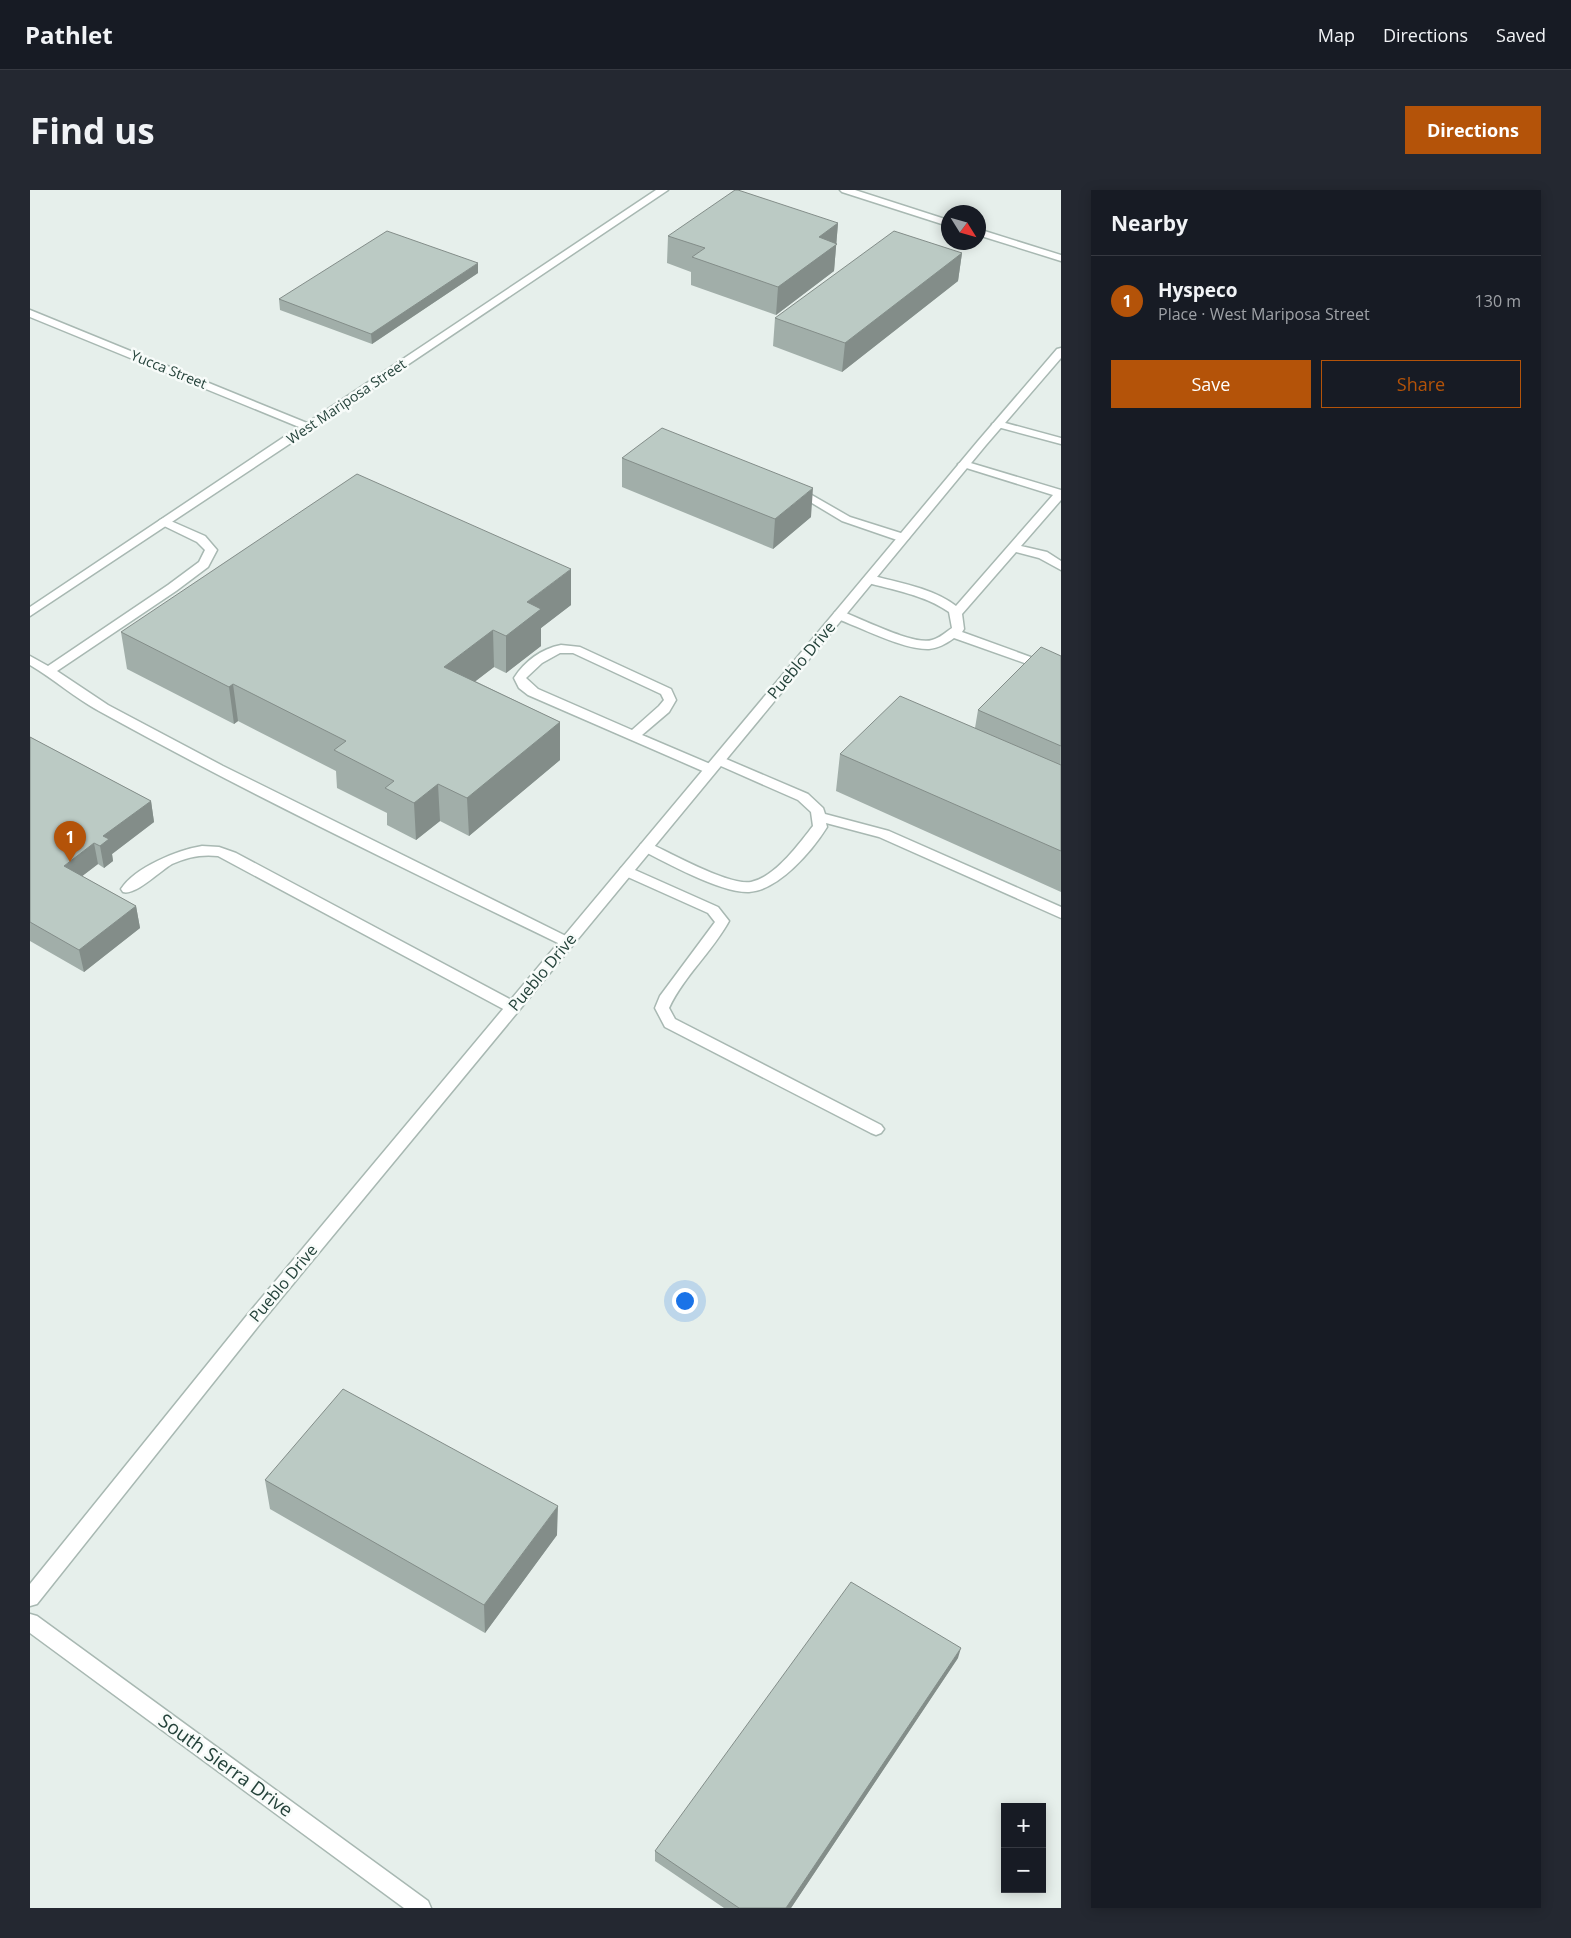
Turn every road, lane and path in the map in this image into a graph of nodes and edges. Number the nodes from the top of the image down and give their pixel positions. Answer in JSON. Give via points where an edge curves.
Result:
{"nodes":[{"id":1,"x":663,"y":190,"type":"edge"},
{"id":2,"x":845,"y":190,"type":"edge"},
{"id":3,"x":941,"y":221,"type":"edge"},
{"id":4,"x":986,"y":235,"type":"edge"},
{"id":5,"x":1061,"y":258,"type":"edge"},
{"id":6,"x":30,"y":313,"type":"edge"},
{"id":7,"x":1061,"y":351,"type":"edge"},
{"id":8,"x":998,"y":424,"type":"junction"},
{"id":9,"x":308,"y":426,"type":"junction"},
{"id":10,"x":1061,"y":442,"type":"edge"},
{"id":11,"x":964,"y":464,"type":"junction"},
{"id":12,"x":785,"y":484,"type":"edge"},
{"id":13,"x":1060,"y":493,"type":"edge"},
{"id":14,"x":164,"y":522,"type":"junction"},
{"id":15,"x":903,"y":538,"type":"junction"},
{"id":16,"x":1013,"y":548,"type":"junction"},
{"id":17,"x":1061,"y":566,"type":"edge"},
{"id":18,"x":869,"y":579,"type":"junction"},
{"id":19,"x":30,"y":612,"type":"edge"},
{"id":20,"x":956,"y":614,"type":"junction"},
{"id":21,"x":839,"y":615,"type":"junction"},
{"id":22,"x":952,"y":633,"type":"junction"},
{"id":23,"x":30,"y":660,"type":"edge"},
{"id":24,"x":49,"y":671,"type":"junction"},
{"id":25,"x":1061,"y":672,"type":"edge"},
{"id":26,"x":633,"y":736,"type":"junction"},
{"id":27,"x":714,"y":764,"type":"junction"},
{"id":28,"x":819,"y":818,"type":"junction"},
{"id":29,"x":646,"y":847,"type":"junction"},
{"id":30,"x":626,"y":871,"type":"junction"},
{"id":31,"x":128,"y":889,"type":"dead end"},
{"id":32,"x":1061,"y":913,"type":"edge"},
{"id":33,"x":567,"y":942,"type":"junction"},
{"id":34,"x":512,"y":1007,"type":"junction"},
{"id":35,"x":876,"y":1130,"type":"dead end"},
{"id":36,"x":30,"y":1598,"type":"edge"},
{"id":37,"x":30,"y":1622,"type":"edge"},
{"id":38,"x":421,"y":1908,"type":"edge"}],
"edges":[{"from":1,"to":9,"type":"street","name":"West Mariposa Street"},
{"from":2,"to":3,"type":"street"},
{"from":4,"to":5,"type":"street"},
{"from":6,"to":9,"type":"street","name":"Yucca Street"},
{"from":7,"to":8,"type":"street","name":"Pueblo Drive"},
{"from":8,"to":10,"type":"street"},
{"from":8,"to":11,"type":"street","name":"Pueblo Drive"},
{"from":9,"to":14,"type":"street","name":"West Mariposa Street"},
{"from":11,"to":13,"type":"street"},
{"from":11,"to":15,"type":"street","name":"Pueblo Drive"},
{"from":12,"to":15,"type":"street","via":[[846,519]]},
{"from":13,"to":16,"type":"street"},
{"from":14,"to":19,"type":"street","name":"West Mariposa Street"},
{"from":14,"to":24,"type":"street","via":[[201,539],[211,550],[204,564]]},
{"from":15,"to":18,"type":"street","name":"Pueblo Drive"},
{"from":16,"to":17,"type":"street","via":[[1043,555]]},
{"from":16,"to":20,"type":"street"},
{"from":18,"to":20,"type":"street","via":[[938,601]]},
{"from":18,"to":21,"type":"street","name":"Pueblo Drive"},
{"from":20,"to":22,"type":"street","via":[[958,629]]},
{"from":21,"to":22,"type":"street","via":[[928,645],[941,642]]},
{"from":21,"to":27,"type":"street","name":"Pueblo Drive"},
{"from":22,"to":25,"type":"street"},
{"from":23,"to":24,"type":"street"},
{"from":24,"to":33,"type":"street","via":[[100,706],[391,857]]},
{"from":26,"to":26,"type":"street","via":[[533,692],[520,678],[549,652],[562,648],[576,650],[666,692],[670,700],[664,709]]},
{"from":26,"to":27,"type":"street"},
{"from":27,"to":28,"type":"street","via":[[803,797],[818,811]]},
{"from":27,"to":29,"type":"street","name":"Pueblo Drive"},
{"from":28,"to":29,"type":"street","via":[[820,827],[787,865],[769,880],[749,887],[727,883]]},
{"from":28,"to":32,"type":"street","via":[[884,834]]},
{"from":29,"to":30,"type":"street","name":"Pueblo Drive"},
{"from":30,"to":33,"type":"street","name":"Pueblo Drive"},
{"from":30,"to":35,"type":"street","via":[[712,910],[722,921],[714,937],[668,991],[662,1008],[670,1023]]},
{"from":31,"to":34,"type":"street","via":[[152,869],[185,853],[216,851],[247,864]]},
{"from":33,"to":34,"type":"street","name":"Pueblo Drive"},
{"from":34,"to":36,"type":"street","name":"Pueblo Drive","via":[[254,1319]]},
{"from":37,"to":38,"type":"street","name":"South Sierra Drive"}]}
